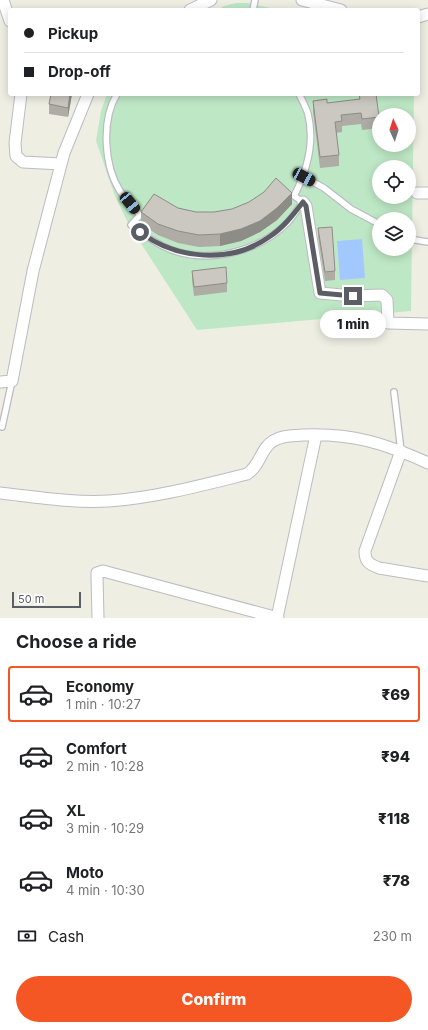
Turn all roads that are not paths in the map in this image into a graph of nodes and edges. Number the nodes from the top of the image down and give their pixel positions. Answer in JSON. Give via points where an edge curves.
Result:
{"nodes":[{"id":1,"x":3,"y":0,"type":"edge"},
{"id":2,"x":211,"y":0,"type":"edge"},
{"id":3,"x":302,"y":0,"type":"edge"},
{"id":4,"x":189,"y":6,"type":"edge"},
{"id":5,"x":333,"y":8,"type":"edge"},
{"id":6,"x":8,"y":15,"type":"edge"},
{"id":7,"x":21,"y":96,"type":"edge"},
{"id":8,"x":87,"y":96,"type":"edge"},
{"id":9,"x":115,"y":96,"type":"edge"},
{"id":10,"x":300,"y":96,"type":"edge"},
{"id":11,"x":61,"y":164,"type":"junction"},
{"id":12,"x":304,"y":177,"type":"junction"},
{"id":13,"x":303,"y":202,"type":"junction"},
{"id":14,"x":372,"y":220,"type":"edge"},
{"id":15,"x":416,"y":240,"type":"edge"},
{"id":16,"x":428,"y":242,"type":"edge"},
{"id":17,"x":428,"y":324,"type":"edge"},
{"id":18,"x":12,"y":381,"type":"junction"},
{"id":19,"x":0,"y":382,"type":"edge"},
{"id":20,"x":394,"y":392,"type":"dead end"},
{"id":21,"x":2,"y":426,"type":"dead end"},
{"id":22,"x":316,"y":435,"type":"junction"},
{"id":23,"x":401,"y":451,"type":"junction"},
{"id":24,"x":428,"y":463,"type":"edge"},
{"id":25,"x":0,"y":493,"type":"edge"},
{"id":26,"x":428,"y":576,"type":"edge"},
{"id":27,"x":98,"y":618,"type":"edge"},
{"id":28,"x":277,"y":618,"type":"edge"}],
"edges":[{"from":1,"to":6,"type":"street"},
{"from":2,"to":4,"type":"street"},
{"from":3,"to":5,"type":"street"},
{"from":7,"to":11,"type":"street","via":[[15,143],[16,156],[24,162]]},
{"from":8,"to":11,"type":"street"},
{"from":9,"to":13,"type":"lane","via":[[106,130],[108,161],[120,191],[140,215],[131,225],[150,240],[173,250],[197,255],[222,255],[246,249],[268,238],[288,222]]},
{"from":10,"to":12,"type":"lane","via":[[308,114],[311,146]]},
{"from":11,"to":18,"type":"street","via":[[33,271]]},
{"from":12,"to":13,"type":"lane","via":[[294,196]]},
{"from":12,"to":14,"type":"lane"},
{"from":13,"to":17,"type":"street","via":[[306,206],[320,293],[382,296],[387,300],[388,323]]},
{"from":15,"to":16,"type":"lane"},
{"from":18,"to":19,"type":"street"},
{"from":18,"to":21,"type":"lane"},
{"from":20,"to":23,"type":"lane"},
{"from":22,"to":23,"type":"street","via":[[365,438]]},
{"from":22,"to":25,"type":"street","via":[[275,439],[256,466],[247,474],[132,499],[67,500]]},
{"from":22,"to":28,"type":"street"},
{"from":23,"to":24,"type":"street"},
{"from":23,"to":26,"type":"street","via":[[365,557],[371,565],[379,568]]},
{"from":27,"to":28,"type":"street","via":[[97,576],[100,571],[104,571]]}]}
